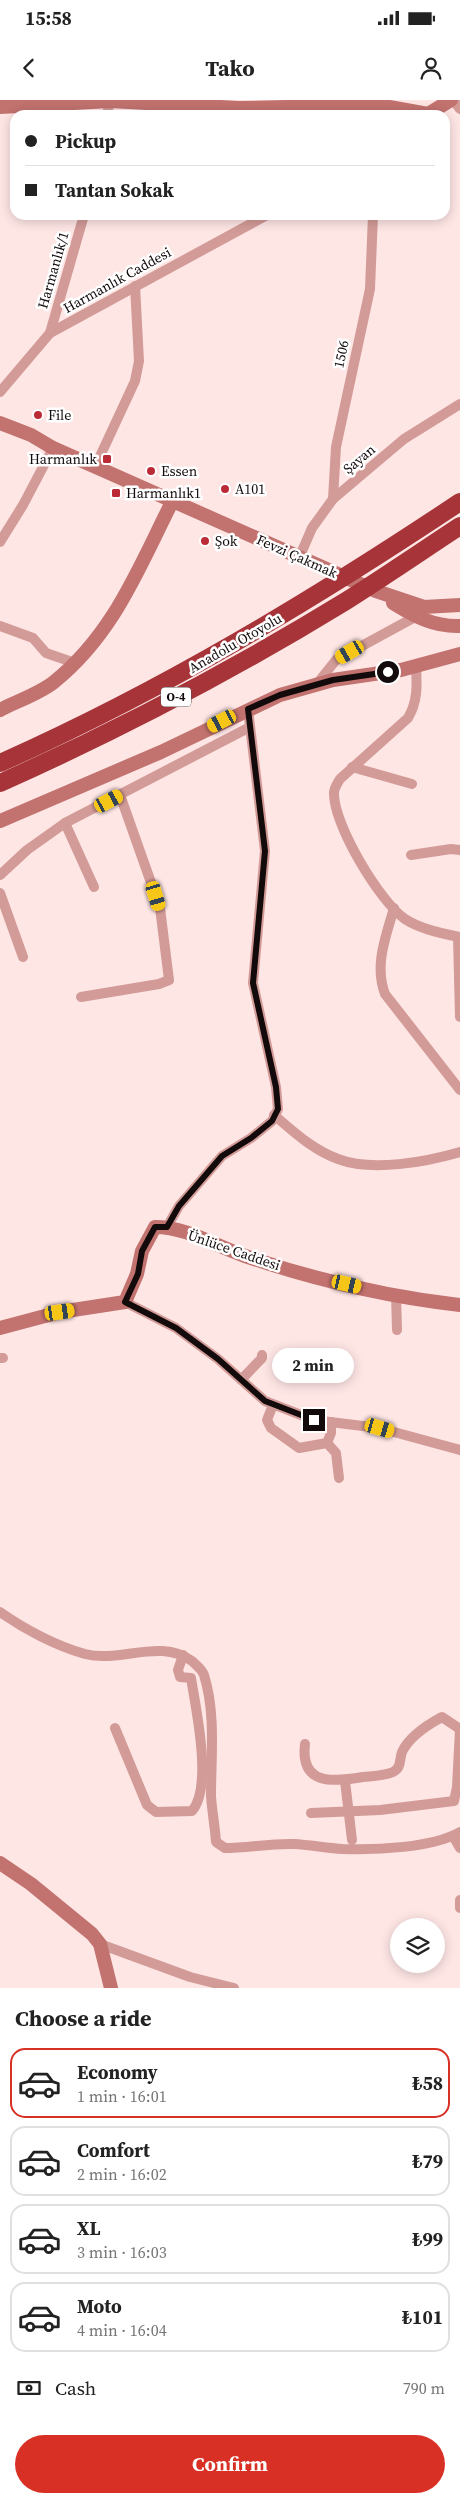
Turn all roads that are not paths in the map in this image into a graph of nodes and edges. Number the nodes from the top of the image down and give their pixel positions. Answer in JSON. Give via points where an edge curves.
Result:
{"nodes":[{"id":1,"x":452,"y":100,"type":"edge"},
{"id":2,"x":0,"y":107,"type":"edge"},
{"id":3,"x":108,"y":108,"type":"edge"},
{"id":4,"x":460,"y":109,"type":"edge"},
{"id":5,"x":199,"y":110,"type":"edge"},
{"id":6,"x":268,"y":110,"type":"edge"},
{"id":7,"x":404,"y":110,"type":"edge"},
{"id":8,"x":436,"y":110,"type":"edge"},
{"id":9,"x":83,"y":220,"type":"edge"},
{"id":10,"x":242,"y":220,"type":"edge"},
{"id":11,"x":257,"y":220,"type":"edge"},
{"id":12,"x":373,"y":220,"type":"edge"},
{"id":13,"x":243,"y":227,"type":"junction"},
{"id":14,"x":134,"y":286,"type":"junction"},
{"id":15,"x":50,"y":333,"type":"junction"},
{"id":16,"x":0,"y":392,"type":"edge"},
{"id":17,"x":460,"y":404,"type":"edge"},
{"id":18,"x":0,"y":423,"type":"edge"},
{"id":19,"x":0,"y":431,"type":"edge"},
{"id":20,"x":53,"y":448,"type":"junction"},
{"id":21,"x":95,"y":467,"type":"junction"},
{"id":22,"x":333,"y":499,"type":"junction"},
{"id":23,"x":172,"y":502,"type":"junction"},
{"id":24,"x":460,"y":502,"type":"edge"},
{"id":25,"x":460,"y":526,"type":"edge"},
{"id":26,"x":0,"y":542,"type":"edge"},
{"id":27,"x":299,"y":558,"type":"junction"},
{"id":28,"x":377,"y":585,"type":"junction"},
{"id":29,"x":460,"y":605,"type":"edge"},
{"id":30,"x":415,"y":617,"type":"junction"},
{"id":31,"x":0,"y":626,"type":"edge"},
{"id":32,"x":460,"y":626,"type":"edge"},
{"id":33,"x":460,"y":654,"type":"edge"},
{"id":34,"x":75,"y":663,"type":"junction"},
{"id":35,"x":416,"y":666,"type":"junction"},
{"id":36,"x":315,"y":686,"type":"junction"},
{"id":37,"x":248,"y":709,"type":"junction"},
{"id":38,"x":0,"y":710,"type":"edge"},
{"id":39,"x":250,"y":727,"type":"junction"},
{"id":40,"x":0,"y":763,"type":"edge"},
{"id":41,"x":352,"y":768,"type":"junction"},
{"id":42,"x":0,"y":784,"type":"edge"},
{"id":43,"x":412,"y":784,"type":"dead end"},
{"id":44,"x":120,"y":795,"type":"junction"},
{"id":45,"x":0,"y":821,"type":"edge"},
{"id":46,"x":65,"y":823,"type":"junction"},
{"id":47,"x":460,"y":850,"type":"edge"},
{"id":48,"x":411,"y":855,"type":"dead end"},
{"id":49,"x":0,"y":875,"type":"edge"},
{"id":50,"x":94,"y":887,"type":"dead end"},
{"id":51,"x":0,"y":893,"type":"edge"},
{"id":52,"x":394,"y":908,"type":"junction"},
{"id":53,"x":459,"y":937,"type":"edge"},
{"id":54,"x":23,"y":957,"type":"dead end"},
{"id":55,"x":81,"y":997,"type":"dead end"},
{"id":56,"x":460,"y":1018,"type":"edge"},
{"id":57,"x":460,"y":1090,"type":"edge"},
{"id":58,"x":274,"y":1115,"type":"junction"},
{"id":59,"x":460,"y":1152,"type":"edge"},
{"id":60,"x":167,"y":1227,"type":"junction"},
{"id":61,"x":396,"y":1294,"type":"junction"},
{"id":62,"x":125,"y":1302,"type":"junction"},
{"id":63,"x":460,"y":1305,"type":"edge"},
{"id":64,"x":0,"y":1328,"type":"edge"},
{"id":65,"x":397,"y":1330,"type":"dead end"},
{"id":66,"x":262,"y":1355,"type":"dead end"},
{"id":67,"x":241,"y":1380,"type":"junction"},
{"id":68,"x":273,"y":1405,"type":"junction"},
{"id":69,"x":331,"y":1422,"type":"junction"},
{"id":70,"x":327,"y":1443,"type":"junction"},
{"id":71,"x":460,"y":1450,"type":"edge"},
{"id":72,"x":339,"y":1478,"type":"dead end"},
{"id":73,"x":0,"y":1612,"type":"edge"},
{"id":74,"x":182,"y":1654,"type":"junction"},
{"id":75,"x":115,"y":1728,"type":"dead end"},
{"id":76,"x":460,"y":1729,"type":"edge"},
{"id":77,"x":305,"y":1744,"type":"dead end"},
{"id":78,"x":345,"y":1782,"type":"junction"},
{"id":79,"x":349,"y":1811,"type":"junction"},
{"id":80,"x":311,"y":1813,"type":"dead end"},
{"id":81,"x":456,"y":1834,"type":"edge"},
{"id":82,"x":352,"y":1840,"type":"dead end"},
{"id":83,"x":460,"y":1848,"type":"edge"},
{"id":84,"x":0,"y":1863,"type":"edge"},
{"id":85,"x":460,"y":1900,"type":"edge"},
{"id":86,"x":460,"y":1908,"type":"edge"},
{"id":87,"x":100,"y":1944,"type":"junction"},
{"id":88,"x":110,"y":1988,"type":"edge"},
{"id":89,"x":234,"y":1988,"type":"edge"}],
"edges":[{"from":1,"to":4,"type":"street"},
{"from":1,"to":8,"type":"street"},
{"from":2,"to":3,"type":"street"},
{"from":3,"to":5,"type":"street"},
{"from":6,"to":7,"type":"street","via":[[380,105]]},
{"from":9,"to":15,"type":"street","name":"Harmanlık/1"},
{"from":10,"to":13,"type":"street"},
{"from":11,"to":13,"type":"street","name":"Harmanlık Caddesi"},
{"from":12,"to":22,"type":"street","name":"1506","via":[[370,289],[336,447]]},
{"from":13,"to":14,"type":"street","name":"Harmanlık Caddesi"},
{"from":14,"to":15,"type":"street","name":"Harmanlık Caddesi"},
{"from":14,"to":21,"type":"street","via":[[138,361],[135,380]]},
{"from":15,"to":16,"type":"street","name":"Harmanlık Caddesi"},
{"from":17,"to":22,"type":"street","name":"Şayan","via":[[404,439]]},
{"from":18,"to":20,"type":"street"},
{"from":19,"to":20,"type":"street"},
{"from":20,"to":21,"type":"street","name":"Fevzi Çakmak"},
{"from":20,"to":26,"type":"street"},
{"from":21,"to":23,"type":"street","name":"Fevzi Çakmak"},
{"from":22,"to":27,"type":"street","name":"Şayan","via":[[312,528]]},
{"from":23,"to":27,"type":"street","name":"Fevzi Çakmak"},
{"from":23,"to":34,"type":"street","via":[[118,610],[102,635]]},
{"from":24,"to":40,"type":"highway","name":"Anadolu Otoyolu","number":"O-4","via":[[358,570],[181,674]]},
{"from":25,"to":28,"type":"highway","name":"Anadolu Otoyolu","number":"O-4"},
{"from":27,"to":28,"type":"street","name":"Fevzi Çakmak"},
{"from":28,"to":29,"type":"street","via":[[424,607]]},
{"from":28,"to":30,"type":"street"},
{"from":28,"to":42,"type":"highway","name":"Anadolu Otoyolu","number":"O-4","via":[[172,699]]},
{"from":30,"to":32,"type":"street","via":[[445,626]]},
{"from":30,"to":36,"type":"street","via":[[336,660]]},
{"from":31,"to":34,"type":"street","via":[[33,638],[46,653]]},
{"from":33,"to":35,"type":"street"},
{"from":34,"to":38,"type":"street","via":[[52,683]]},
{"from":35,"to":36,"type":"street"},
{"from":35,"to":41,"type":"street","via":[[417,694],[408,718]]},
{"from":36,"to":37,"type":"street","via":[[280,695]]},
{"from":37,"to":39,"type":"street"},
{"from":37,"to":45,"type":"street","via":[[161,752]]},
{"from":39,"to":44,"type":"street"},
{"from":39,"to":58,"type":"street","via":[[265,851],[253,983],[276,1087],[278,1109]]},
{"from":41,"to":43,"type":"street"},
{"from":41,"to":52,"type":"street","via":[[335,787],[335,806],[354,852]]},
{"from":44,"to":46,"type":"street"},
{"from":44,"to":55,"type":"street","via":[[160,908],[169,980]]},
{"from":46,"to":49,"type":"street","via":[[27,850]]},
{"from":46,"to":50,"type":"street"},
{"from":47,"to":48,"type":"street"},
{"from":51,"to":54,"type":"street"},
{"from":52,"to":53,"type":"street","via":[[404,919],[416,925]]},
{"from":52,"to":57,"type":"street","via":[[382,955],[383,988]]},
{"from":53,"to":56,"type":"street"},
{"from":58,"to":59,"type":"street","via":[[308,1143],[338,1159],[354,1163],[425,1162]]},
{"from":58,"to":60,"type":"street","via":[[272,1121],[251,1138],[222,1156],[179,1206]]},
{"from":60,"to":61,"type":"street","name":"Ünlüce Caddesi","via":[[245,1256]]},
{"from":60,"to":62,"type":"street","via":[[155,1227],[148,1237],[138,1274]]},
{"from":61,"to":63,"type":"street","name":"Ünlüce Caddesi"},
{"from":61,"to":65,"type":"street"},
{"from":62,"to":64,"type":"street","via":[[60,1312]]},
{"from":62,"to":67,"type":"street","via":[[176,1328]]},
{"from":66,"to":67,"type":"street"},
{"from":67,"to":68,"type":"street"},
{"from":68,"to":69,"type":"street","via":[[314,1420]]},
{"from":68,"to":70,"type":"street","via":[[267,1420],[271,1428],[299,1448]]},
{"from":69,"to":70,"type":"street"},
{"from":69,"to":71,"type":"street","via":[[380,1428]]},
{"from":70,"to":72,"type":"street","via":[[336,1453]]},
{"from":73,"to":74,"type":"street","via":[[14,1622],[85,1654],[111,1657],[164,1650]]},
{"from":74,"to":75,"type":"street","via":[[178,1670],[180,1677],[191,1678],[202,1755],[202,1789],[198,1805],[192,1812],[156,1812],[147,1805]]},
{"from":74,"to":81,"type":"street","via":[[204,1673],[210,1710],[211,1799],[216,1842],[225,1848],[293,1844],[370,1848],[412,1845]]},
{"from":76,"to":78,"type":"street","via":[[442,1717],[430,1723],[408,1744],[402,1752],[400,1765],[393,1772]]},
{"from":76,"to":79,"type":"street","via":[[454,1801]]},
{"from":77,"to":78,"type":"street","via":[[305,1760],[310,1772],[321,1779]]},
{"from":78,"to":79,"type":"street"},
{"from":79,"to":80,"type":"street"},
{"from":79,"to":82,"type":"street"},
{"from":81,"to":83,"type":"street"},
{"from":84,"to":87,"type":"street","via":[[31,1884]]},
{"from":85,"to":86,"type":"street"},
{"from":87,"to":88,"type":"street"},
{"from":87,"to":89,"type":"street","via":[[190,1977]]}]}
